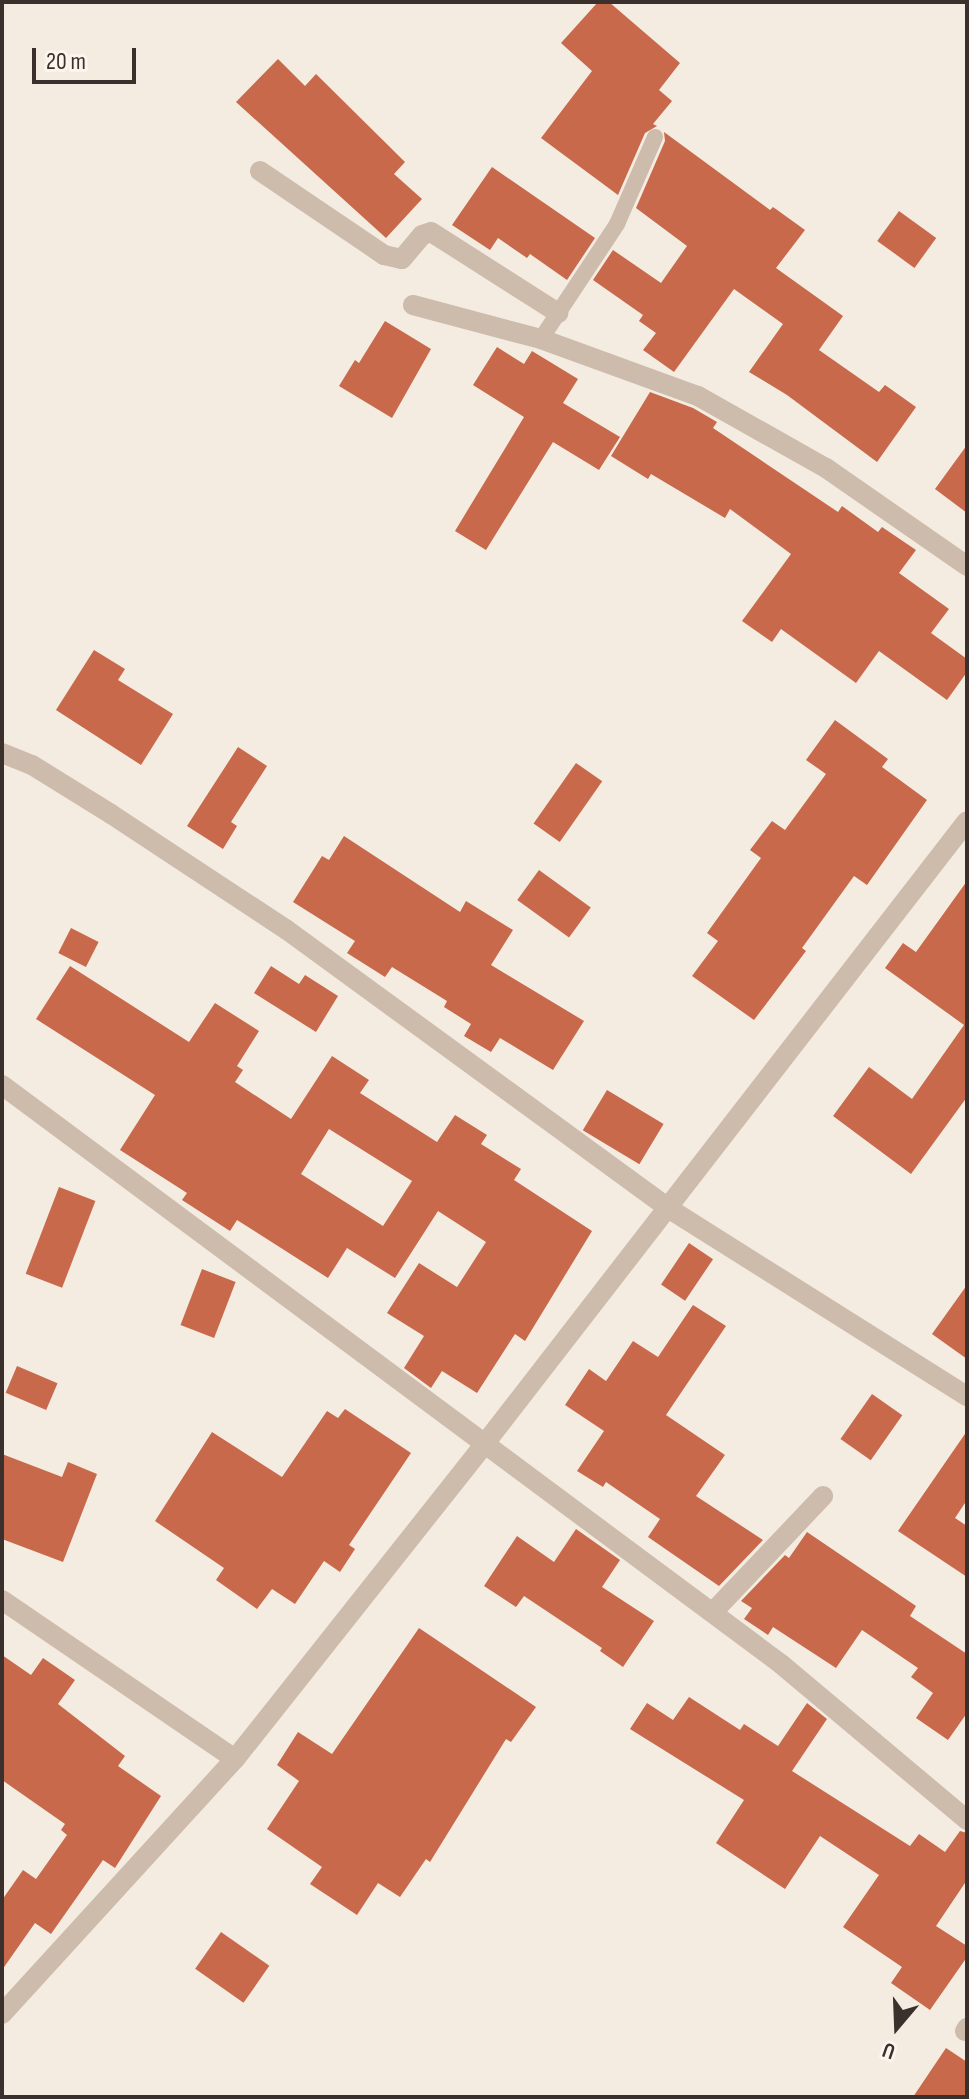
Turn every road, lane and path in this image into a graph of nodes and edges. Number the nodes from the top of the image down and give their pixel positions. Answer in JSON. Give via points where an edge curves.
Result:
{"nodes":[{"id":1,"x":655,"y":137,"type":"dead end"},
{"id":2,"x":260,"y":171,"type":"dead end"},
{"id":3,"x":413,"y":305,"type":"dead end"},
{"id":4,"x":558,"y":313,"type":"junction"},
{"id":5,"x":541,"y":339,"type":"junction"},
{"id":6,"x":967,"y":566,"type":"edge"},
{"id":7,"x":2,"y":753,"type":"edge"},
{"id":8,"x":967,"y":821,"type":"edge"},
{"id":9,"x":2,"y":1085,"type":"edge"},
{"id":10,"x":668,"y":1208,"type":"junction"},
{"id":11,"x":967,"y":1396,"type":"edge"},
{"id":12,"x":483,"y":1446,"type":"junction"},
{"id":13,"x":823,"y":1496,"type":"dead end"},
{"id":14,"x":2,"y":1600,"type":"edge"},
{"id":15,"x":713,"y":1612,"type":"junction"},
{"id":16,"x":235,"y":1759,"type":"junction"},
{"id":17,"x":967,"y":1820,"type":"edge"},
{"id":18,"x":2,"y":2014,"type":"edge"}],
"edges":[{"from":1,"to":4,"type":"lane","via":[[617,224]]},
{"from":2,"to":4,"type":"street","via":[[384,255],[402,259],[431,232]]},
{"from":3,"to":5,"type":"street"},
{"from":4,"to":5,"type":"lane"},
{"from":5,"to":6,"type":"street","via":[[698,396],[769,433]]},
{"from":7,"to":10,"type":"street","via":[[32,765],[111,814],[287,930]]},
{"from":8,"to":10,"type":"street"},
{"from":9,"to":12,"type":"street"},
{"from":10,"to":11,"type":"street"},
{"from":10,"to":12,"type":"street"},
{"from":12,"to":15,"type":"street"},
{"from":12,"to":16,"type":"street"},
{"from":13,"to":15,"type":"street"},
{"from":14,"to":16,"type":"street"},
{"from":15,"to":17,"type":"street"},
{"from":16,"to":18,"type":"street"}]}
